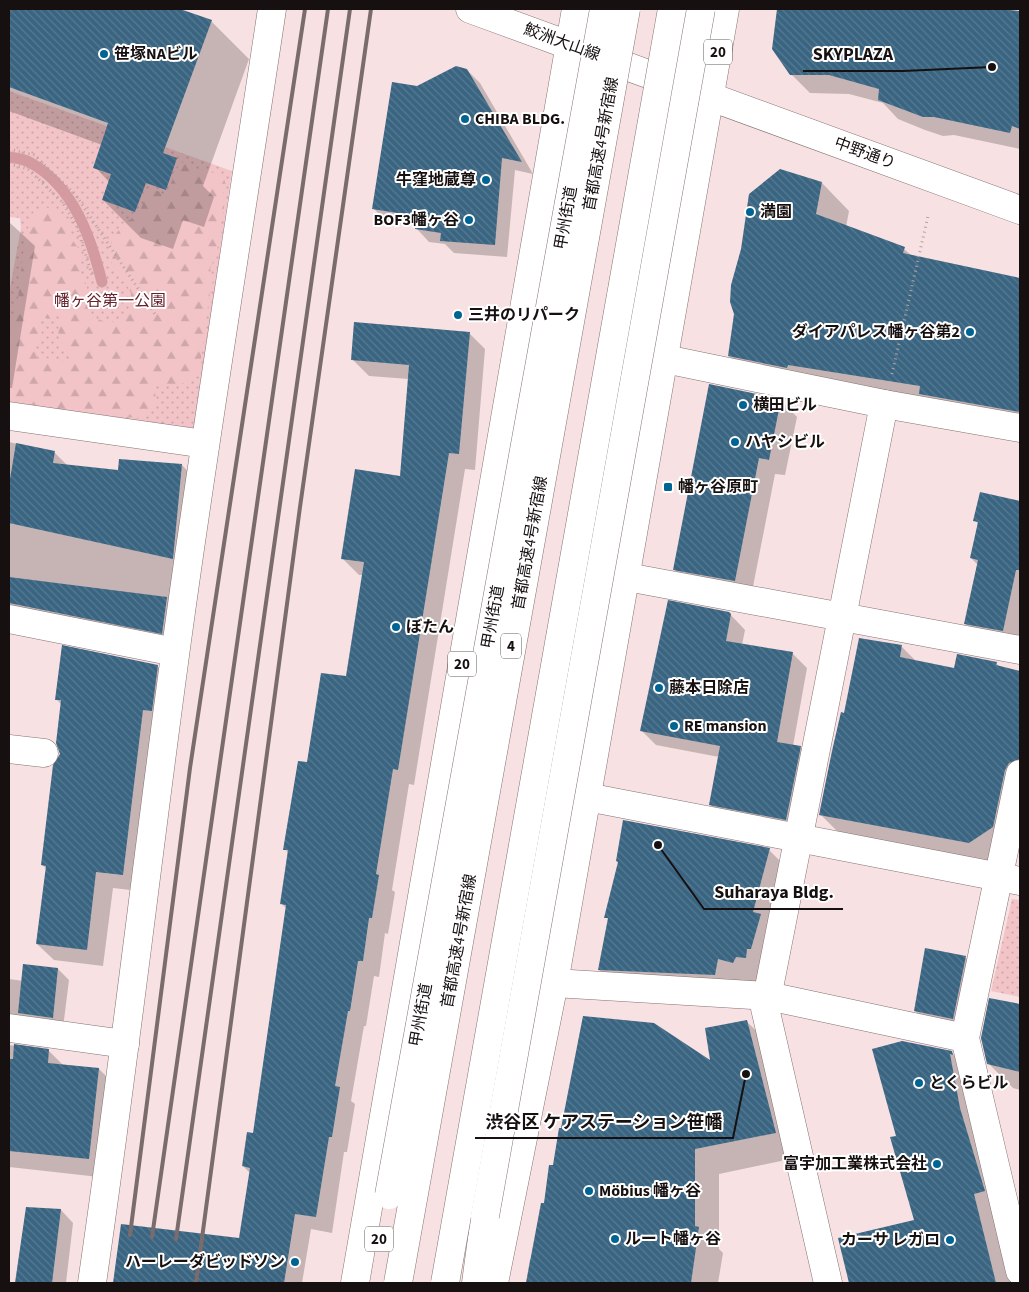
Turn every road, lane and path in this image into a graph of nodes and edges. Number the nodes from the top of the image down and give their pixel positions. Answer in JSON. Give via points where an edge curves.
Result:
{"nodes":[{"id":1,"x":272,"y":9,"type":"edge"},
{"id":2,"x":470,"y":9,"type":"edge"},
{"id":3,"x":576,"y":9,"type":"edge"},
{"id":4,"x":604,"y":9,"type":"edge"},
{"id":5,"x":626,"y":9,"type":"edge"},
{"id":6,"x":672,"y":9,"type":"edge"},
{"id":7,"x":701,"y":9,"type":"edge"},
{"id":8,"x":725,"y":9,"type":"edge"},
{"id":9,"x":570,"y":45,"type":"junction"},
{"id":10,"x":711,"y":96,"type":"junction"},
{"id":11,"x":9,"y":149,"type":"edge"},
{"id":12,"x":9,"y":164,"type":"edge"},
{"id":13,"x":53,"y":173,"type":"junction"},
{"id":14,"x":43,"y":182,"type":"junction"},
{"id":15,"x":1020,"y":210,"type":"edge"},
{"id":16,"x":928,"y":216,"type":"dead end"},
{"id":17,"x":93,"y":278,"type":"dead end"},
{"id":18,"x":155,"y":314,"type":"dead end"},
{"id":19,"x":665,"y":359,"type":"junction"},
{"id":20,"x":884,"y":404,"type":"junction"},
{"id":21,"x":9,"y":416,"type":"edge"},
{"id":22,"x":1020,"y":428,"type":"edge"},
{"id":23,"x":204,"y":444,"type":"junction"},
{"id":24,"x":627,"y":577,"type":"junction"},
{"id":25,"x":842,"y":617,"type":"junction"},
{"id":26,"x":9,"y":619,"type":"edge"},
{"id":27,"x":1020,"y":650,"type":"edge"},
{"id":28,"x":175,"y":652,"type":"junction"},
{"id":29,"x":9,"y":749,"type":"edge"},
{"id":30,"x":44,"y":752,"type":"dead end"},
{"id":31,"x":1020,"y":774,"type":"edge"},
{"id":32,"x":587,"y":797,"type":"junction"},
{"id":33,"x":800,"y":838,"type":"junction"},
{"id":34,"x":1009,"y":879,"type":"edge"},
{"id":35,"x":554,"y":983,"type":"junction"},
{"id":36,"x":768,"y":996,"type":"junction"},
{"id":37,"x":9,"y":1028,"type":"edge"},
{"id":38,"x":965,"y":1038,"type":"junction"},
{"id":39,"x":125,"y":1044,"type":"junction"},
{"id":40,"x":1020,"y":1271,"type":"edge"},
{"id":41,"x":92,"y":1283,"type":"edge"},
{"id":42,"x":355,"y":1283,"type":"edge"},
{"id":43,"x":369,"y":1283,"type":"edge"},
{"id":44,"x":398,"y":1283,"type":"edge"},
{"id":45,"x":446,"y":1283,"type":"edge"},
{"id":46,"x":476,"y":1283,"type":"edge"},
{"id":47,"x":494,"y":1283,"type":"edge"},
{"id":48,"x":828,"y":1283,"type":"edge"}],
"edges":[{"from":1,"to":23,"type":"main road"},
{"from":2,"to":9,"type":"main road","name":"鮫洲大山線"},
{"from":3,"to":9,"type":"main road","number":"20"},
{"from":4,"to":43,"type":"main road","name":"甲州街道","number":"20","bridge":true,"via":[[389,1194]]},
{"from":5,"to":44,"type":"main road","name":"首都高速4号新宿線","number":"4","bridge":true},
{"from":6,"to":45,"type":"main road","bridge":true},
{"from":7,"to":46,"type":"main road","number":"20","bridge":true,"via":[[484,1216]]},
{"from":8,"to":10,"type":"main road","number":"20"},
{"from":9,"to":10,"type":"main road","name":"鮫洲大山線"},
{"from":9,"to":42,"type":"main road","number":"20"},
{"from":10,"to":15,"type":"main road","name":"中野通り"},
{"from":10,"to":19,"type":"main road","number":"20"},
{"from":11,"to":13,"type":"path","via":[[34,155]]},
{"from":12,"to":14,"type":"path","via":[[28,169]]},
{"from":13,"to":14,"type":"path"},
{"from":13,"to":18,"type":"path","via":[[75,194]]},
{"from":14,"to":17,"type":"path","via":[[63,203],[77,227]]},
{"from":16,"to":20,"type":"path"},
{"from":19,"to":20,"type":"main road"},
{"from":19,"to":24,"type":"main road","number":"20"},
{"from":20,"to":22,"type":"main road"},
{"from":20,"to":25,"type":"main road"},
{"from":21,"to":23,"type":"main road"},
{"from":23,"to":28,"type":"main road"},
{"from":24,"to":25,"type":"main road"},
{"from":24,"to":32,"type":"main road","number":"20"},
{"from":25,"to":27,"type":"main road"},
{"from":25,"to":33,"type":"main road"},
{"from":26,"to":28,"type":"main road"},
{"from":28,"to":39,"type":"main road"},
{"from":29,"to":30,"type":"main road"},
{"from":31,"to":34,"type":"main road"},
{"from":32,"to":33,"type":"main road"},
{"from":32,"to":35,"type":"main road","number":"20"},
{"from":33,"to":34,"type":"main road"},
{"from":33,"to":36,"type":"main road"},
{"from":34,"to":38,"type":"main road"},
{"from":35,"to":36,"type":"main road"},
{"from":35,"to":47,"type":"main road","number":"20"},
{"from":36,"to":38,"type":"main road"},
{"from":36,"to":48,"type":"main road","via":[[765,1008]]},
{"from":37,"to":39,"type":"main road"},
{"from":38,"to":40,"type":"main road"},
{"from":39,"to":41,"type":"main road"}]}
